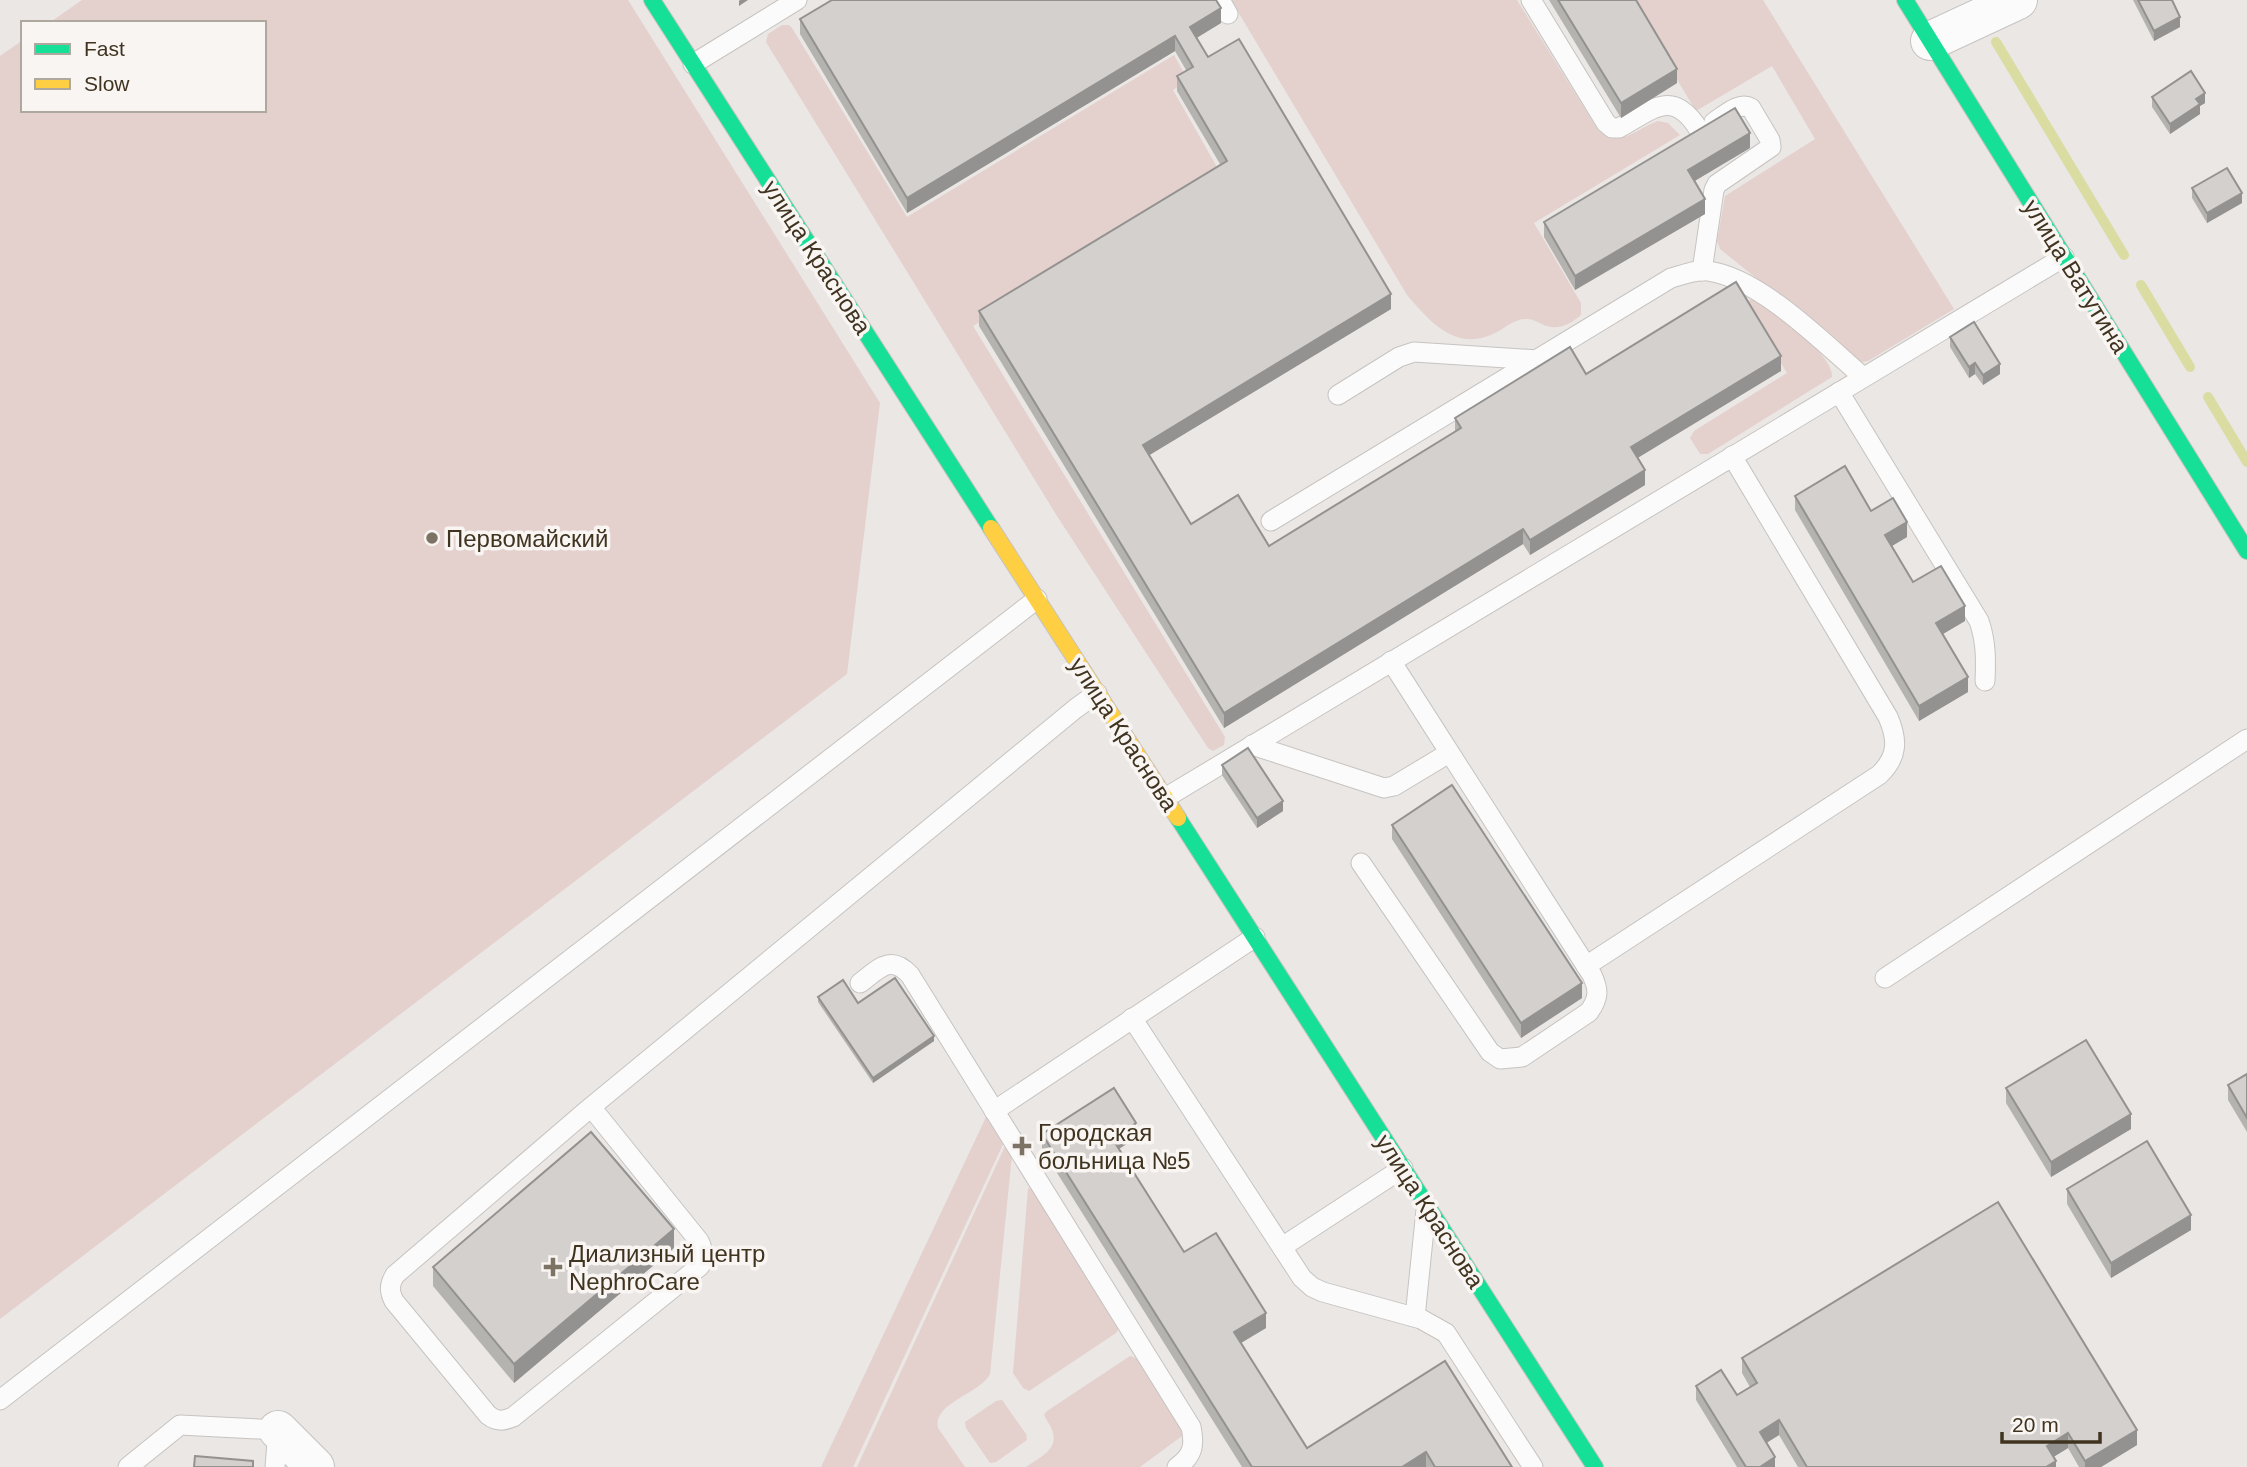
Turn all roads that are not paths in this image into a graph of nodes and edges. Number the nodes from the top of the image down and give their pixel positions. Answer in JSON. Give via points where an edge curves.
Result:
{"nodes":[{"id":1,"x":652,"y":0,"type":"edge"},
{"id":2,"x":797,"y":0,"type":"edge"},
{"id":3,"x":1531,"y":0,"type":"edge"},
{"id":4,"x":1905,"y":0,"type":"edge"},
{"id":5,"x":2018,"y":0,"type":"edge"},
{"id":6,"x":1930,"y":41,"type":"junction"},
{"id":7,"x":693,"y":64,"type":"junction"},
{"id":8,"x":1699,"y":131,"type":"junction"},
{"id":9,"x":1678,"y":143,"type":"edge"},
{"id":10,"x":2064,"y":257,"type":"junction"},
{"id":11,"x":1702,"y":271,"type":"junction"},
{"id":12,"x":1538,"y":360,"type":"junction"},
{"id":13,"x":1863,"y":377,"type":"junction"},
{"id":14,"x":1839,"y":391,"type":"junction"},
{"id":15,"x":1338,"y":395,"type":"dead end"},
{"id":16,"x":1732,"y":456,"type":"junction"},
{"id":17,"x":1271,"y":521,"type":"dead end"},
{"id":18,"x":2247,"y":551,"type":"edge"},
{"id":19,"x":1037,"y":599,"type":"junction"},
{"id":20,"x":1391,"y":661,"type":"junction"},
{"id":21,"x":1985,"y":681,"type":"dead end"},
{"id":22,"x":1097,"y":693,"type":"junction"},
{"id":23,"x":2247,"y":739,"type":"edge"},
{"id":24,"x":1252,"y":745,"type":"junction"},
{"id":25,"x":1449,"y":753,"type":"junction"},
{"id":26,"x":1165,"y":797,"type":"junction"},
{"id":27,"x":1361,"y":863,"type":"dead end"},
{"id":28,"x":1255,"y":937,"type":"junction"},
{"id":29,"x":1586,"y":966,"type":"junction"},
{"id":30,"x":1885,"y":978,"type":"dead end"},
{"id":31,"x":860,"y":983,"type":"dead end"},
{"id":32,"x":1132,"y":1018,"type":"junction"},
{"id":33,"x":592,"y":1107,"type":"junction"},
{"id":34,"x":994,"y":1111,"type":"junction"},
{"id":35,"x":1403,"y":1168,"type":"junction"},
{"id":36,"x":1427,"y":1206,"type":"junction"},
{"id":37,"x":1282,"y":1247,"type":"junction"},
{"id":38,"x":1415,"y":1317,"type":"junction"},
{"id":39,"x":0,"y":1399,"type":"edge"},
{"id":40,"x":277,"y":1449,"type":"edge"},
{"id":41,"x":128,"y":1467,"type":"edge"},
{"id":42,"x":315,"y":1467,"type":"edge"},
{"id":43,"x":1177,"y":1467,"type":"edge"},
{"id":44,"x":1533,"y":1467,"type":"edge"},
{"id":45,"x":1595,"y":1467,"type":"edge"}],
"edges":[{"from":1,"to":7,"type":"street","name":"улица Краснова"},
{"from":2,"to":7,"type":"lane"},
{"from":3,"to":8,"type":"lane","via":[[1612,128],[1667,104],[1685,112]]},
{"from":4,"to":6,"type":"street","name":"улица Ватутина"},
{"from":5,"to":6,"type":"street"},
{"from":6,"to":10,"type":"street","name":"улица Ватутина"},
{"from":7,"to":19,"type":"street","name":"улица Краснова"},
{"from":8,"to":9,"type":"lane"},
{"from":8,"to":11,"type":"lane","via":[[1746,105],[1771,148],[1717,184]]},
{"from":10,"to":13,"type":"lane"},
{"from":10,"to":18,"type":"street","name":"улица Ватутина"},
{"from":11,"to":12,"type":"lane","via":[[1671,278]]},
{"from":11,"to":13,"type":"lane","via":[[1732,278],[1761,294]]},
{"from":12,"to":15,"type":"lane","via":[[1414,352]]},
{"from":12,"to":17,"type":"lane"},
{"from":13,"to":14,"type":"lane"},
{"from":14,"to":16,"type":"lane"},
{"from":14,"to":21,"type":"lane","via":[[1979,621],[1987,658]]},
{"from":16,"to":20,"type":"lane"},
{"from":16,"to":29,"type":"lane","via":[[1888,716],[1894,731],[1893,756],[1879,775]]},
{"from":19,"to":22,"type":"street","name":"улица Краснова"},
{"from":19,"to":39,"type":"lane"},
{"from":20,"to":24,"type":"lane"},
{"from":20,"to":25,"type":"lane"},
{"from":22,"to":26,"type":"street","name":"улица Краснова"},
{"from":22,"to":33,"type":"lane"},
{"from":23,"to":30,"type":"lane"},
{"from":24,"to":25,"type":"lane","via":[[1384,788]]},
{"from":24,"to":26,"type":"lane"},
{"from":25,"to":29,"type":"lane"},
{"from":26,"to":28,"type":"street","name":"улица Краснова"},
{"from":27,"to":29,"type":"lane","via":[[1490,1052],[1500,1059],[1522,1057],[1589,1012],[1598,988]]},
{"from":28,"to":32,"type":"lane"},
{"from":28,"to":35,"type":"street","name":"улица Краснова"},
{"from":31,"to":34,"type":"lane","via":[[885,965],[903,967]]},
{"from":32,"to":34,"type":"lane"},
{"from":32,"to":37,"type":"lane"},
{"from":33,"to":33,"type":"lane","via":[[699,1241],[703,1259],[513,1417],[495,1420],[394,1301],[390,1283]]},
{"from":34,"to":43,"type":"lane","via":[[1191,1427],[1192,1452]]},
{"from":35,"to":36,"type":"street","name":"улица Краснова"},
{"from":35,"to":37,"type":"lane"},
{"from":36,"to":38,"type":"lane"},
{"from":36,"to":45,"type":"street","name":"улица Краснова"},
{"from":37,"to":38,"type":"lane","via":[[1311,1287]]},
{"from":38,"to":44,"type":"lane","via":[[1446,1333]]},
{"from":40,"to":41,"type":"lane","via":[[180,1425]]},
{"from":40,"to":42,"type":"street"}]}
